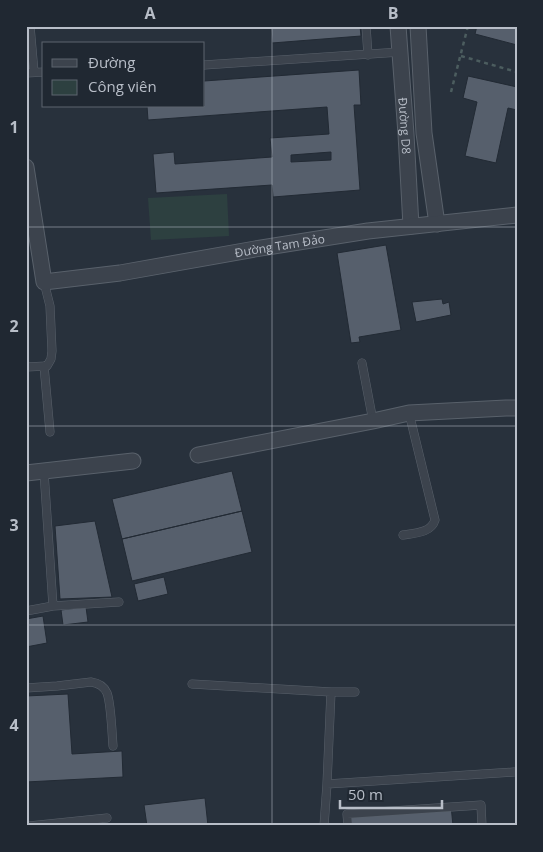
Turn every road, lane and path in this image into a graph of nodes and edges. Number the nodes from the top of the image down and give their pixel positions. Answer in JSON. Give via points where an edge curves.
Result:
{"nodes":[{"id":1,"x":30,"y":26,"type":"edge"},
{"id":2,"x":366,"y":26,"type":"edge"},
{"id":3,"x":398,"y":26,"type":"edge"},
{"id":4,"x":418,"y":26,"type":"edge"},
{"id":5,"x":468,"y":26,"type":"edge"},
{"id":6,"x":400,"y":52,"type":"junction"},
{"id":7,"x":368,"y":54,"type":"junction"},
{"id":8,"x":461,"y":56,"type":"junction"},
{"id":9,"x":205,"y":65,"type":"edge"},
{"id":10,"x":517,"y":72,"type":"edge"},
{"id":11,"x":30,"y":73,"type":"edge"},
{"id":12,"x":451,"y":92,"type":"dead end"},
{"id":13,"x":424,"y":133,"type":"junction"},
{"id":14,"x":406,"y":134,"type":"junction"},
{"id":15,"x":26,"y":167,"type":"edge"},
{"id":16,"x":517,"y":215,"type":"edge"},
{"id":17,"x":437,"y":224,"type":"junction"},
{"id":18,"x":411,"y":226,"type":"junction"},
{"id":19,"x":44,"y":282,"type":"junction"},
{"id":20,"x":362,"y":363,"type":"dead end"},
{"id":21,"x":26,"y":366,"type":"edge"},
{"id":22,"x":44,"y":366,"type":"junction"},
{"id":23,"x":511,"y":408,"type":"edge"},
{"id":24,"x":410,"y":413,"type":"junction"},
{"id":25,"x":373,"y":421,"type":"junction"},
{"id":26,"x":50,"y":432,"type":"dead end"},
{"id":27,"x":198,"y":455,"type":"dead end"},
{"id":28,"x":133,"y":461,"type":"dead end"},
{"id":29,"x":44,"y":472,"type":"junction"},
{"id":30,"x":26,"y":474,"type":"edge"},
{"id":31,"x":403,"y":535,"type":"dead end"},
{"id":32,"x":118,"y":602,"type":"dead end"},
{"id":33,"x":53,"y":606,"type":"junction"},
{"id":34,"x":26,"y":611,"type":"edge"},
{"id":35,"x":192,"y":684,"type":"dead end"},
{"id":36,"x":26,"y":688,"type":"edge"},
{"id":37,"x":331,"y":692,"type":"junction"},
{"id":38,"x":355,"y":692,"type":"dead end"},
{"id":39,"x":113,"y":746,"type":"dead end"},
{"id":40,"x":514,"y":772,"type":"dead end"},
{"id":41,"x":327,"y":784,"type":"junction"},
{"id":42,"x":107,"y":818,"type":"dead end"},
{"id":43,"x":29,"y":826,"type":"edge"},
{"id":44,"x":324,"y":826,"type":"edge"},
{"id":45,"x":348,"y":826,"type":"edge"},
{"id":46,"x":482,"y":826,"type":"edge"}],
"edges":[{"from":1,"to":11,"type":"lane"},
{"from":2,"to":7,"type":"lane"},
{"from":3,"to":6,"type":"street","name":"Đường D8"},
{"from":4,"to":13,"type":"street","name":"Đường D8"},
{"from":5,"to":8,"type":"path"},
{"from":6,"to":7,"type":"lane"},
{"from":6,"to":14,"type":"street","name":"Đường D8"},
{"from":7,"to":9,"type":"lane"},
{"from":8,"to":10,"type":"path"},
{"from":8,"to":12,"type":"path"},
{"from":13,"to":14,"type":"street"},
{"from":13,"to":17,"type":"street","name":"Đường D8"},
{"from":14,"to":18,"type":"street","name":"Đường D8"},
{"from":15,"to":19,"type":"street"},
{"from":16,"to":17,"type":"street","name":"Đường Tam Đảo"},
{"from":17,"to":18,"type":"street","name":"Đường Tam Đảo"},
{"from":18,"to":19,"type":"street","name":"Đường Tam Đảo","via":[[120,273]]},
{"from":19,"to":22,"type":"lane","via":[[50,306],[52,351],[51,360]]},
{"from":20,"to":25,"type":"lane"},
{"from":21,"to":22,"type":"lane"},
{"from":22,"to":26,"type":"lane"},
{"from":23,"to":24,"type":"street"},
{"from":24,"to":25,"type":"street"},
{"from":24,"to":31,"type":"lane","via":[[435,520],[430,529]]},
{"from":25,"to":27,"type":"street"},
{"from":28,"to":29,"type":"street"},
{"from":29,"to":30,"type":"street"},
{"from":29,"to":33,"type":"lane"},
{"from":32,"to":33,"type":"lane"},
{"from":33,"to":34,"type":"lane"},
{"from":35,"to":37,"type":"lane"},
{"from":36,"to":39,"type":"lane","via":[[90,682],[101,686],[108,694]]},
{"from":37,"to":38,"type":"lane"},
{"from":37,"to":41,"type":"lane"},
{"from":40,"to":41,"type":"lane"},
{"from":41,"to":44,"type":"lane"},
{"from":42,"to":43,"type":"lane"},
{"from":45,"to":46,"type":"lane","via":[[347,814],[481,805]]}]}
